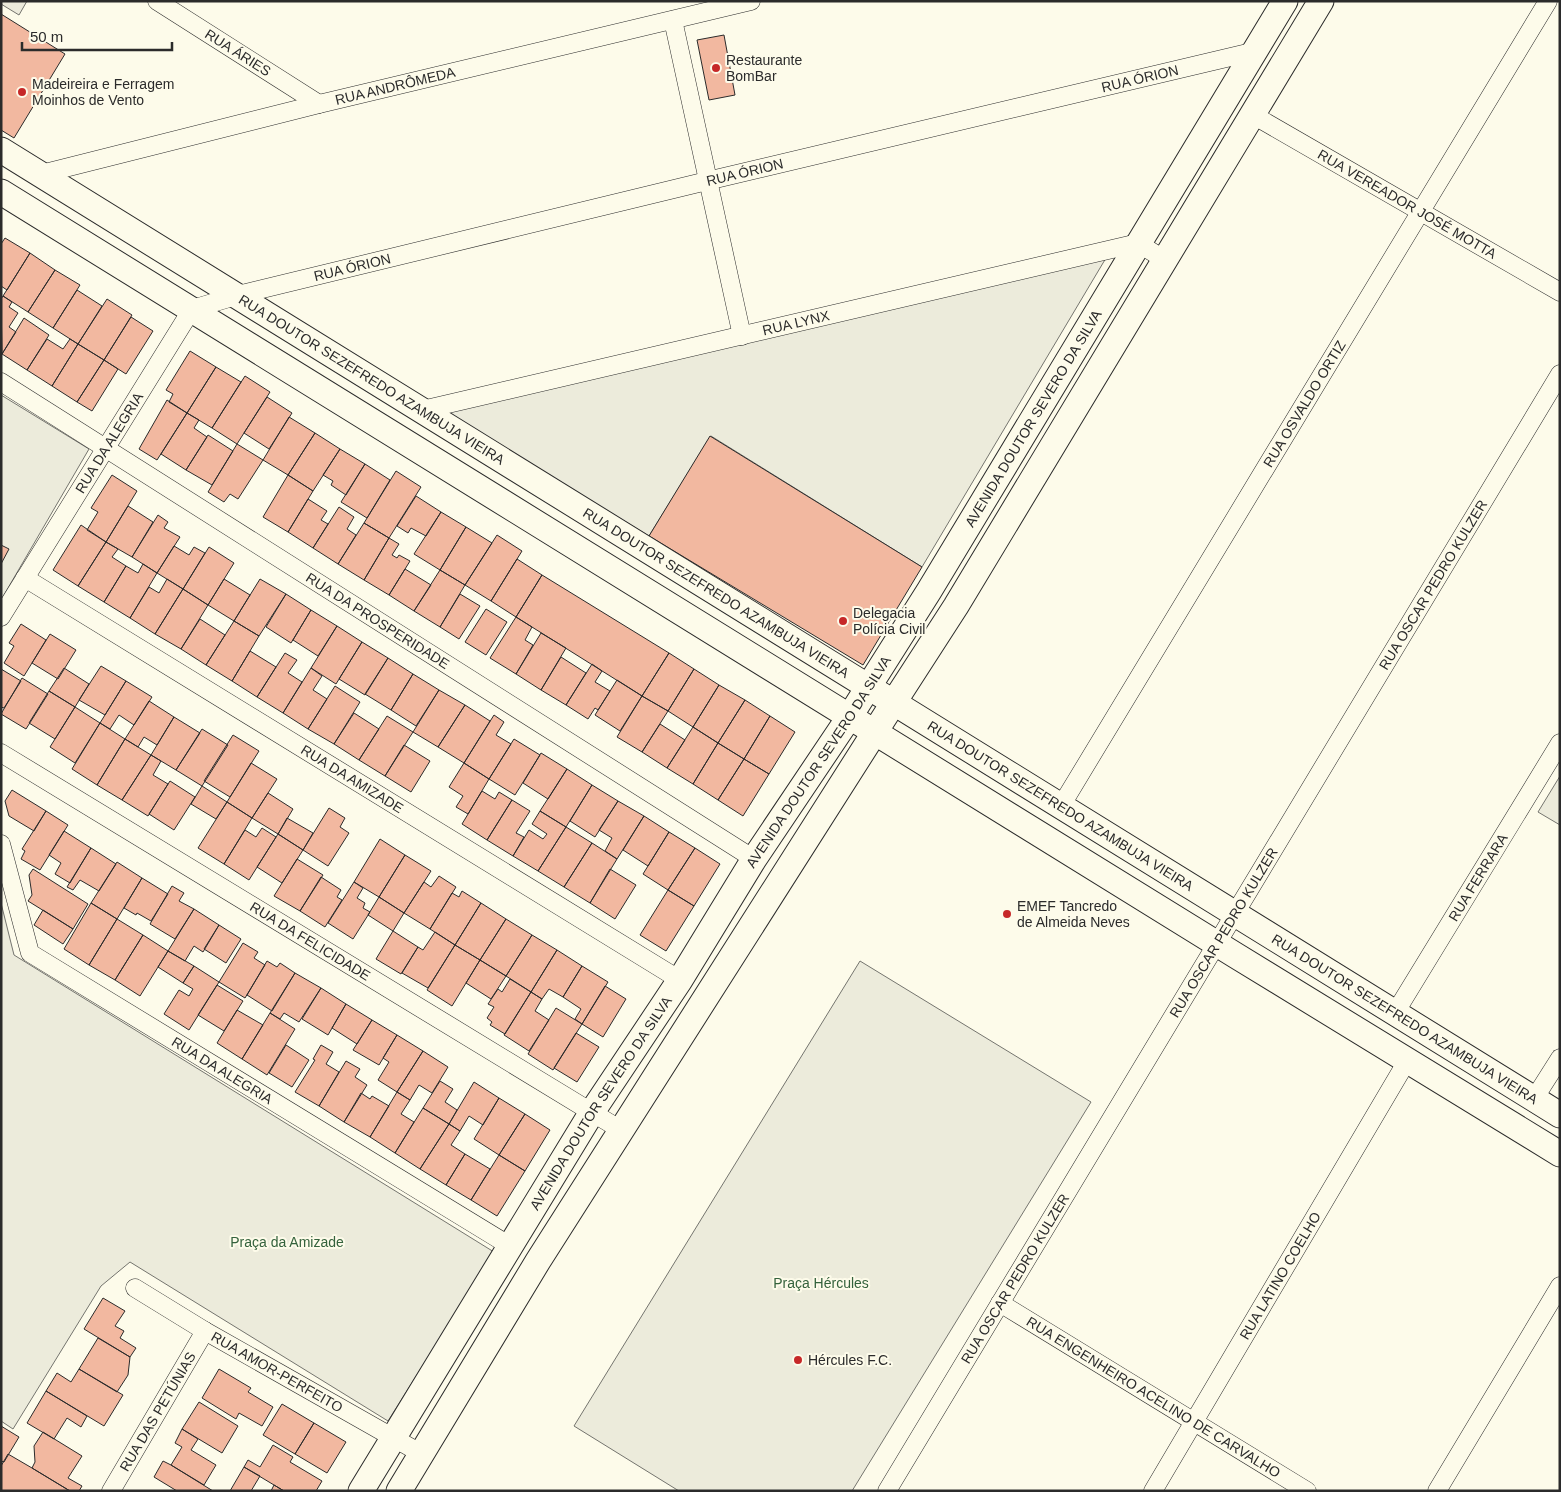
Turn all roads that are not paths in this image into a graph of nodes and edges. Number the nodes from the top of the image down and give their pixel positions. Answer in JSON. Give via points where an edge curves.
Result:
{"nodes":[{"id":1,"x":156,"y":1,"type":"edge"},
{"id":2,"x":751,"y":1,"type":"edge"},
{"id":3,"x":1284,"y":1,"type":"edge"},
{"id":4,"x":1321,"y":1,"type":"edge"},
{"id":5,"x":1548,"y":1,"type":"edge"},
{"id":6,"x":672,"y":20,"type":"junction"},
{"id":7,"x":1256,"y":51,"type":"junction"},
{"id":8,"x":319,"y":104,"type":"junction"},
{"id":9,"x":1253,"y":115,"type":"junction"},
{"id":10,"x":1,"y":150,"type":"edge"},
{"id":11,"x":41,"y":174,"type":"junction"},
{"id":12,"x":707,"y":181,"type":"junction"},
{"id":13,"x":1,"y":192,"type":"edge"},
{"id":14,"x":1420,"y":212,"type":"junction"},
{"id":15,"x":1138,"y":243,"type":"junction"},
{"id":16,"x":1165,"y":260,"type":"junction"},
{"id":17,"x":1560,"y":292,"type":"edge"},
{"id":18,"x":237,"y":296,"type":"junction"},
{"id":19,"x":192,"y":310,"type":"junction"},
{"id":20,"x":742,"y":336,"type":"junction"},
{"id":21,"x":1560,"y":374,"type":"edge"},
{"id":22,"x":1,"y":382,"type":"edge"},
{"id":23,"x":422,"y":410,"type":"junction"},
{"id":24,"x":106,"y":448,"type":"junction"},
{"id":25,"x":688,"y":575,"type":"junction"},
{"id":26,"x":25,"y":578,"type":"junction"},
{"id":27,"x":929,"y":591,"type":"junction"},
{"id":28,"x":668,"y":604,"type":"junction"},
{"id":29,"x":956,"y":606,"type":"junction"},
{"id":30,"x":1,"y":617,"type":"edge"},
{"id":31,"x":868,"y":686,"type":"junction"},
{"id":32,"x":894,"y":702,"type":"junction"},
{"id":33,"x":850,"y":716,"type":"junction"},
{"id":34,"x":875,"y":732,"type":"junction"},
{"id":35,"x":1560,"y":743,"type":"edge"},
{"id":36,"x":1,"y":753,"type":"edge"},
{"id":37,"x":1061,"y":806,"type":"junction"},
{"id":38,"x":1,"y":844,"type":"edge"},
{"id":39,"x":754,"y":859,"type":"junction"},
{"id":40,"x":1235,"y":914,"type":"junction"},
{"id":41,"x":1217,"y":943,"type":"junction"},
{"id":42,"x":680,"y":980,"type":"junction"},
{"id":43,"x":1396,"y":1013,"type":"junction"},
{"id":44,"x":1560,"y":1058,"type":"edge"},
{"id":45,"x":1407,"y":1061,"type":"junction"},
{"id":46,"x":1534,"y":1099,"type":"junction"},
{"id":47,"x":592,"y":1112,"type":"junction"},
{"id":48,"x":1560,"y":1115,"type":"edge"},
{"id":49,"x":621,"y":1130,"type":"junction"},
{"id":50,"x":1560,"y":1154,"type":"edge"},
{"id":51,"x":510,"y":1246,"type":"junction"},
{"id":52,"x":1560,"y":1286,"type":"edge"},
{"id":53,"x":135,"y":1288,"type":"dead end"},
{"id":54,"x":1000,"y":1303,"type":"junction"},
{"id":55,"x":205,"y":1331,"type":"junction"},
{"id":56,"x":1194,"y":1422,"type":"junction"},
{"id":57,"x":393,"y":1437,"type":"junction"},
{"id":58,"x":422,"y":1454,"type":"junction"},
{"id":59,"x":111,"y":1491,"type":"edge"},
{"id":60,"x":360,"y":1491,"type":"edge"},
{"id":61,"x":399,"y":1491,"type":"edge"},
{"id":62,"x":887,"y":1491,"type":"edge"},
{"id":63,"x":1153,"y":1491,"type":"edge"},
{"id":64,"x":1307,"y":1491,"type":"edge"},
{"id":65,"x":1437,"y":1491,"type":"edge"}],
"edges":[{"from":1,"to":8,"type":"street","name":"RUA ÁRIES"},
{"from":2,"to":6,"type":"street","name":"RUA ANDRÔMEDA"},
{"from":3,"to":7,"type":"main road","name":"AVENIDA DOUTOR SEVERO DA SILVA"},
{"from":4,"to":9,"type":"main road"},
{"from":5,"to":14,"type":"street","name":"RUA OSVALDO ORTIZ"},
{"from":6,"to":8,"type":"street","name":"RUA ANDRÔMEDA"},
{"from":6,"to":12,"type":"street"},
{"from":7,"to":12,"type":"street","name":"RUA ÓRION"},
{"from":7,"to":15,"type":"main road","name":"AVENIDA DOUTOR SEVERO DA SILVA"},
{"from":8,"to":11,"type":"street","name":"RUA ANDRÔMEDA"},
{"from":9,"to":14,"type":"street","name":"RUA VEREADOR JOSÉ MOTTA"},
{"from":9,"to":16,"type":"main road"},
{"from":10,"to":11,"type":"main road","name":"RUA DOUTOR SEZEFREDO AZAMBUJA VIEIRA"},
{"from":11,"to":18,"type":"main road","name":"RUA DOUTOR SEZEFREDO AZAMBUJA VIEIRA"},
{"from":12,"to":18,"type":"street","name":"RUA ÓRION"},
{"from":12,"to":20,"type":"street"},
{"from":13,"to":19,"type":"main road"},
{"from":14,"to":17,"type":"street","name":"RUA VEREADOR JOSÉ MOTTA"},
{"from":14,"to":37,"type":"street","name":"RUA OSVALDO ORTIZ"},
{"from":15,"to":16,"type":"street"},
{"from":15,"to":20,"type":"street","name":"RUA LYNX"},
{"from":15,"to":27,"type":"main road","name":"AVENIDA DOUTOR SEVERO DA SILVA"},
{"from":16,"to":29,"type":"main road"},
{"from":18,"to":19,"type":"street"},
{"from":18,"to":23,"type":"main road","name":"RUA DOUTOR SEZEFREDO AZAMBUJA VIEIRA"},
{"from":19,"to":24,"type":"street","name":"RUA DA ALEGRIA"},
{"from":19,"to":28,"type":"main road"},
{"from":20,"to":23,"type":"street","name":"RUA LYNX"},
{"from":21,"to":40,"type":"street","name":"RUA OSCAR PEDRO KULZER"},
{"from":22,"to":24,"type":"street","name":"RUA DA PROSPERIDADE"},
{"from":23,"to":25,"type":"main road","name":"RUA DOUTOR SEZEFREDO AZAMBUJA VIEIRA"},
{"from":24,"to":26,"type":"street","name":"RUA DA ALEGRIA"},
{"from":24,"to":39,"type":"street","name":"RUA DA PROSPERIDADE"},
{"from":25,"to":28,"type":"main road"},
{"from":25,"to":31,"type":"main road","name":"RUA DOUTOR SEZEFREDO AZAMBUJA VIEIRA"},
{"from":26,"to":30,"type":"street","name":"RUA DA ALEGRIA"},
{"from":26,"to":42,"type":"street","name":"RUA DA AMIZADE"},
{"from":27,"to":29,"type":"main road"},
{"from":27,"to":31,"type":"main road","name":"AVENIDA DOUTOR SEVERO DA SILVA"},
{"from":28,"to":33,"type":"main road"},
{"from":29,"to":32,"type":"main road"},
{"from":31,"to":32,"type":"main road","name":"RUA DOUTOR SEZEFREDO AZAMBUJA VIEIRA"},
{"from":31,"to":33,"type":"main road","name":"AVENIDA DOUTOR SEVERO DA SILVA"},
{"from":32,"to":34,"type":"main road"},
{"from":32,"to":37,"type":"main road","name":"RUA DOUTOR SEZEFREDO AZAMBUJA VIEIRA"},
{"from":33,"to":34,"type":"main road"},
{"from":33,"to":39,"type":"main road","name":"AVENIDA DOUTOR SEVERO DA SILVA"},
{"from":34,"to":41,"type":"main road"},
{"from":34,"to":49,"type":"main road"},
{"from":35,"to":43,"type":"street","name":"RUA FERRARA"},
{"from":36,"to":47,"type":"street","name":"RUA DA FELICIDADE"},
{"from":37,"to":40,"type":"main road","name":"RUA DOUTOR SEZEFREDO AZAMBUJA VIEIRA"},
{"from":38,"to":51,"type":"street","name":"RUA DA ALEGRIA","via":[[30,953]]},
{"from":39,"to":42,"type":"main road","name":"AVENIDA DOUTOR SEVERO DA SILVA"},
{"from":40,"to":41,"type":"street","name":"RUA OSCAR PEDRO KULZER"},
{"from":40,"to":43,"type":"main road","name":"RUA DOUTOR SEZEFREDO AZAMBUJA VIEIRA"},
{"from":41,"to":45,"type":"main road"},
{"from":41,"to":54,"type":"street","name":"RUA OSCAR PEDRO KULZER"},
{"from":42,"to":47,"type":"main road","name":"AVENIDA DOUTOR SEVERO DA SILVA"},
{"from":43,"to":46,"type":"main road","name":"RUA DOUTOR SEZEFREDO AZAMBUJA VIEIRA"},
{"from":44,"to":46,"type":"street"},
{"from":45,"to":50,"type":"main road"},
{"from":45,"to":56,"type":"street","name":"RUA LATINO COELHO"},
{"from":46,"to":48,"type":"main road","name":"RUA DOUTOR SEZEFREDO AZAMBUJA VIEIRA"},
{"from":47,"to":49,"type":"street","name":"RUA DA FELICIDADE"},
{"from":47,"to":51,"type":"main road","name":"AVENIDA DOUTOR SEVERO DA SILVA"},
{"from":49,"to":58,"type":"main road","via":[[538,1260]]},
{"from":51,"to":57,"type":"main road","name":"AVENIDA DOUTOR SEVERO DA SILVA"},
{"from":52,"to":65,"type":"street"},
{"from":53,"to":55,"type":"street","name":"RUA AMOR-PERFEITO"},
{"from":54,"to":56,"type":"street","name":"RUA ENGENHEIRO ACELINO DE CARVALHO"},
{"from":54,"to":62,"type":"street","name":"RUA OSCAR PEDRO KULZER"},
{"from":55,"to":57,"type":"street","name":"RUA AMOR-PERFEITO"},
{"from":55,"to":59,"type":"street","name":"RUA DAS PETÚNIAS"},
{"from":56,"to":63,"type":"street","name":"RUA LATINO COELHO"},
{"from":56,"to":64,"type":"street","name":"RUA ENGENHEIRO ACELINO DE CARVALHO"},
{"from":57,"to":58,"type":"street","name":"RUA AMOR-PERFEITO"},
{"from":57,"to":60,"type":"main road","name":"AVENIDA DOUTOR SEVERO DA SILVA"},
{"from":58,"to":61,"type":"main road"}]}
